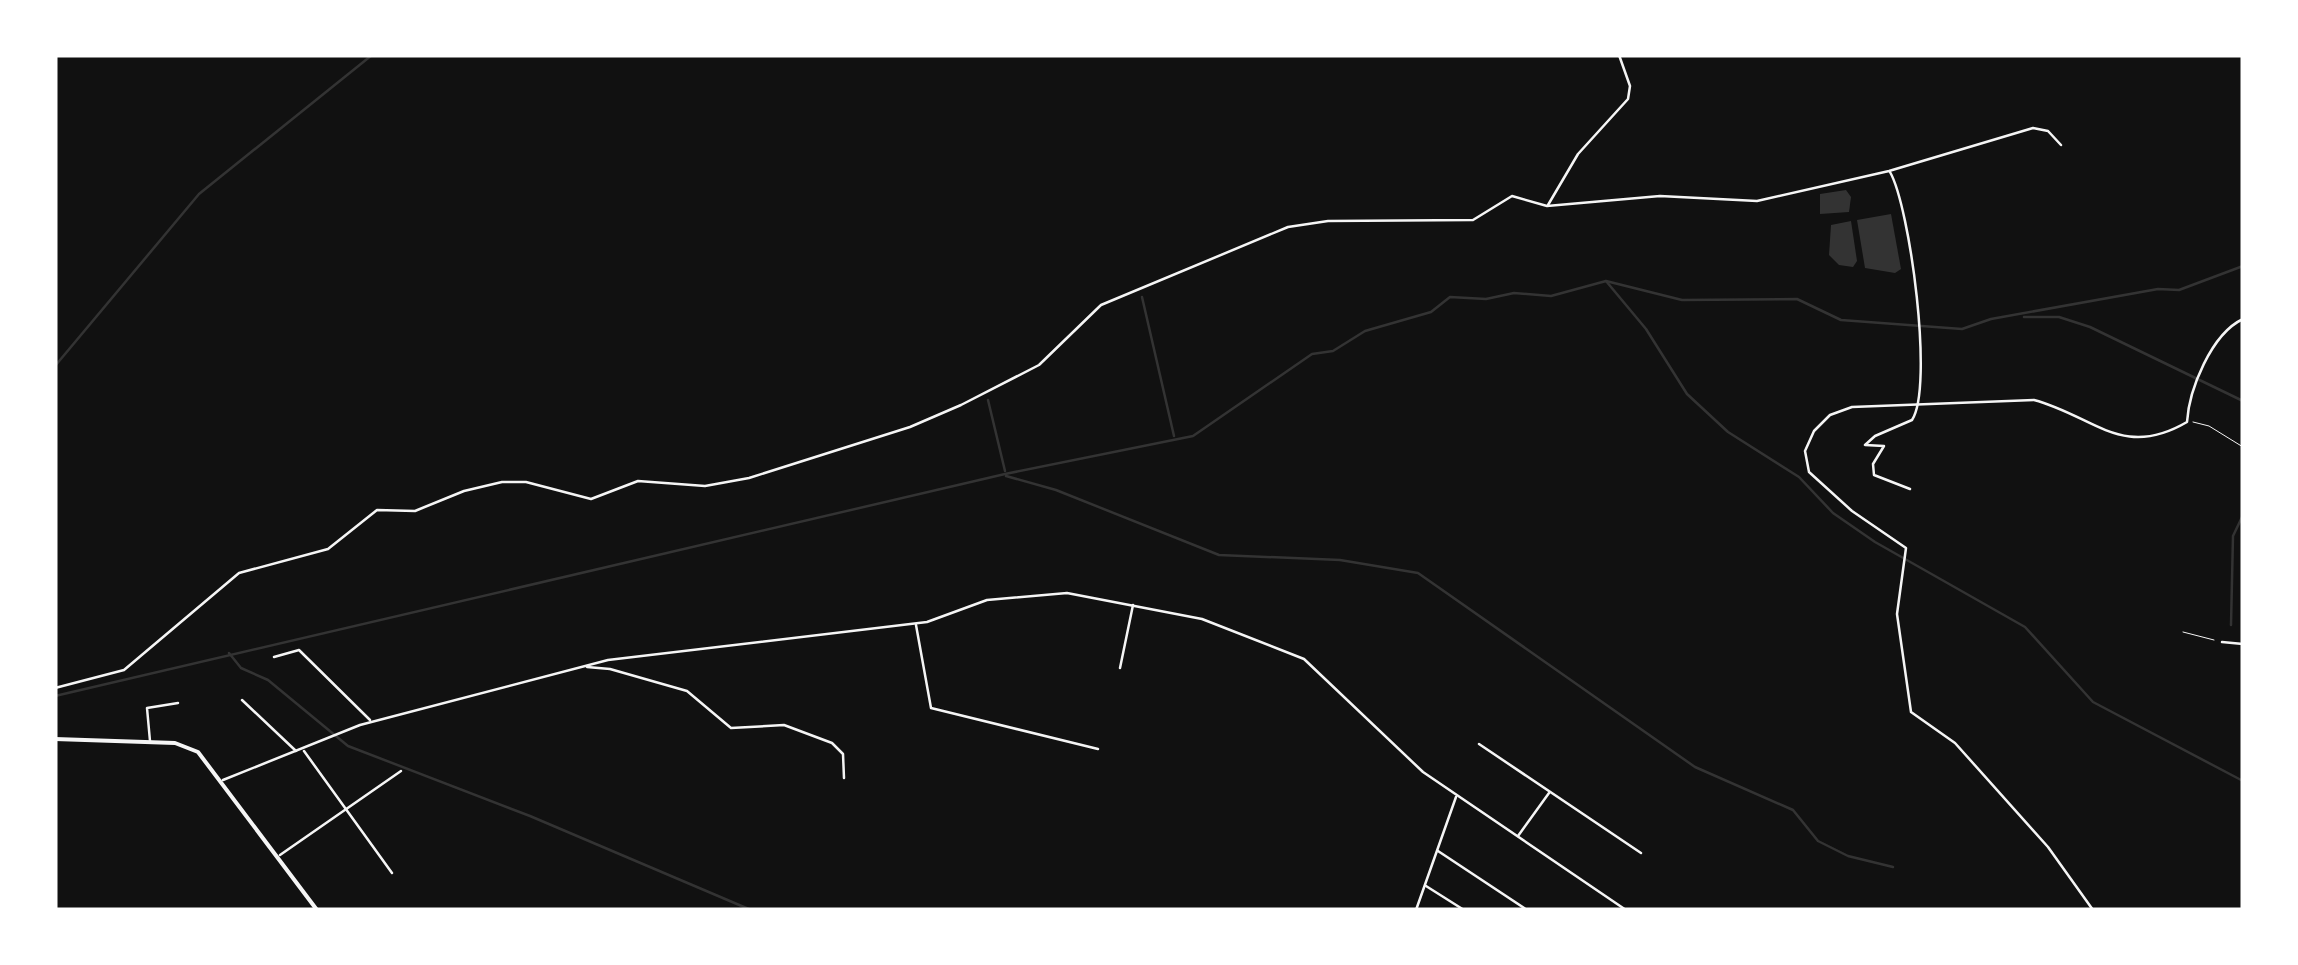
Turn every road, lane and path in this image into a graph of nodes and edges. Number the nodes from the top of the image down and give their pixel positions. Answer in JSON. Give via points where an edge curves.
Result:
{"nodes":[{"id":1,"x":1619,"y":55,"type":"edge"},
{"id":2,"x":2061,"y":146,"type":"dead end"},
{"id":3,"x":1890,"y":171,"type":"junction"},
{"id":4,"x":1547,"y":206,"type":"junction"},
{"id":5,"x":2243,"y":319,"type":"edge"},
{"id":6,"x":1919,"y":404,"type":"junction"},
{"id":7,"x":2187,"y":422,"type":"junction"},
{"id":8,"x":2243,"y":447,"type":"edge"},
{"id":9,"x":1910,"y":489,"type":"dead end"},
{"id":10,"x":1133,"y":604,"type":"junction"},
{"id":11,"x":916,"y":623,"type":"junction"},
{"id":12,"x":2183,"y":632,"type":"dead end"},
{"id":13,"x":2222,"y":642,"type":"joint"},
{"id":14,"x":2243,"y":644,"type":"edge"},
{"id":15,"x":274,"y":657,"type":"dead end"},
{"id":16,"x":580,"y":667,"type":"junction"},
{"id":17,"x":1120,"y":668,"type":"dead end"},
{"id":18,"x":55,"y":688,"type":"edge"},
{"id":19,"x":242,"y":700,"type":"dead end"},
{"id":20,"x":178,"y":704,"type":"dead end"},
{"id":21,"x":370,"y":722,"type":"junction"},
{"id":22,"x":55,"y":739,"type":"edge"},
{"id":23,"x":150,"y":742,"type":"junction"},
{"id":24,"x":1478,"y":744,"type":"dead end"},
{"id":25,"x":303,"y":749,"type":"junction"},
{"id":26,"x":1098,"y":749,"type":"dead end"},
{"id":27,"x":297,"y":752,"type":"junction"},
{"id":28,"x":402,"y":770,"type":"dead end"},
{"id":29,"x":844,"y":778,"type":"dead end"},
{"id":30,"x":223,"y":780,"type":"junction"},
{"id":31,"x":1550,"y":791,"type":"junction"},
{"id":32,"x":1456,"y":796,"type":"junction"},
{"id":33,"x":345,"y":811,"type":"junction"},
{"id":34,"x":1517,"y":837,"type":"junction"},
{"id":35,"x":1437,"y":850,"type":"junction"},
{"id":36,"x":1640,"y":852,"type":"dead end"},
{"id":37,"x":278,"y":856,"type":"junction"},
{"id":38,"x":392,"y":873,"type":"dead end"},
{"id":39,"x":1425,"y":885,"type":"junction"},
{"id":40,"x":311,"y":902,"type":"junction"},
{"id":41,"x":304,"y":910,"type":"edge"},
{"id":42,"x":317,"y":910,"type":"edge"},
{"id":43,"x":1416,"y":910,"type":"edge"},
{"id":44,"x":1464,"y":910,"type":"edge"},
{"id":45,"x":1527,"y":910,"type":"edge"},
{"id":46,"x":1626,"y":910,"type":"edge"},
{"id":47,"x":2093,"y":910,"type":"edge"}],
"edges":[{"from":1,"to":4,"type":"street","via":[[1628,99],[1578,154]]},
{"from":2,"to":3,"type":"street","via":[[2048,131],[2034,128]]},
{"from":3,"to":4,"type":"street","via":[[1757,201],[1660,196]]},
{"from":3,"to":6,"type":"street","via":[[1920,314]]},
{"from":4,"to":18,"type":"street","via":[[1512,196],[1473,220],[1288,227],[1101,305],[1039,364],[992,390],[910,426],[748,478],[706,486],[638,480],[591,499],[502,482],[415,511],[377,510],[328,549],[239,573],[124,670]]},
{"from":5,"to":7,"type":"street","via":[[2227,328],[2195,384]]},
{"from":6,"to":7,"type":"street","via":[[2034,400],[2126,439]]},
{"from":6,"to":9,"type":"street","via":[[1910,422],[1865,444],[1884,444],[1874,475]]},
{"from":6,"to":47,"type":"street","via":[[1838,411],[1814,430],[1805,451],[1807,468],[1852,512],[1899,540],[1908,557],[1897,614],[1908,707],[1955,743],[2048,847]]},
{"from":7,"to":8,"type":"path","via":[[2209,426]]},
{"from":10,"to":11,"type":"street","via":[[1027,593]]},
{"from":10,"to":17,"type":"street"},
{"from":10,"to":32,"type":"street","via":[[1218,624],[1304,659]]},
{"from":11,"to":16,"type":"street","via":[[631,655]]},
{"from":11,"to":26,"type":"street","via":[[931,708]]},
{"from":12,"to":13,"type":"path"},
{"from":13,"to":14,"type":"street"},
{"from":15,"to":21,"type":"street","via":[[299,650]]},
{"from":16,"to":21,"type":"street"},
{"from":16,"to":29,"type":"street","via":[[679,688],[730,728],[779,724],[832,743],[843,754]]},
{"from":19,"to":27,"type":"street"},
{"from":20,"to":23,"type":"street","via":[[147,708]]},
{"from":21,"to":25,"type":"street"},
{"from":22,"to":23,"type":"main road"},
{"from":23,"to":30,"type":"main road","via":[[192,748]]},
{"from":24,"to":31,"type":"street"},
{"from":25,"to":27,"type":"street"},
{"from":25,"to":33,"type":"street"},
{"from":27,"to":30,"type":"street"},
{"from":28,"to":33,"type":"street"},
{"from":30,"to":37,"type":"main road"},
{"from":31,"to":34,"type":"street"},
{"from":31,"to":36,"type":"street"},
{"from":32,"to":34,"type":"street"},
{"from":32,"to":35,"type":"street"},
{"from":33,"to":37,"type":"street"},
{"from":33,"to":38,"type":"street"},
{"from":34,"to":46,"type":"street"},
{"from":35,"to":39,"type":"street"},
{"from":35,"to":45,"type":"street"},
{"from":37,"to":40,"type":"main road"},
{"from":39,"to":43,"type":"street"},
{"from":39,"to":44,"type":"street"},
{"from":40,"to":41,"type":"street"},
{"from":40,"to":42,"type":"main road"}]}
